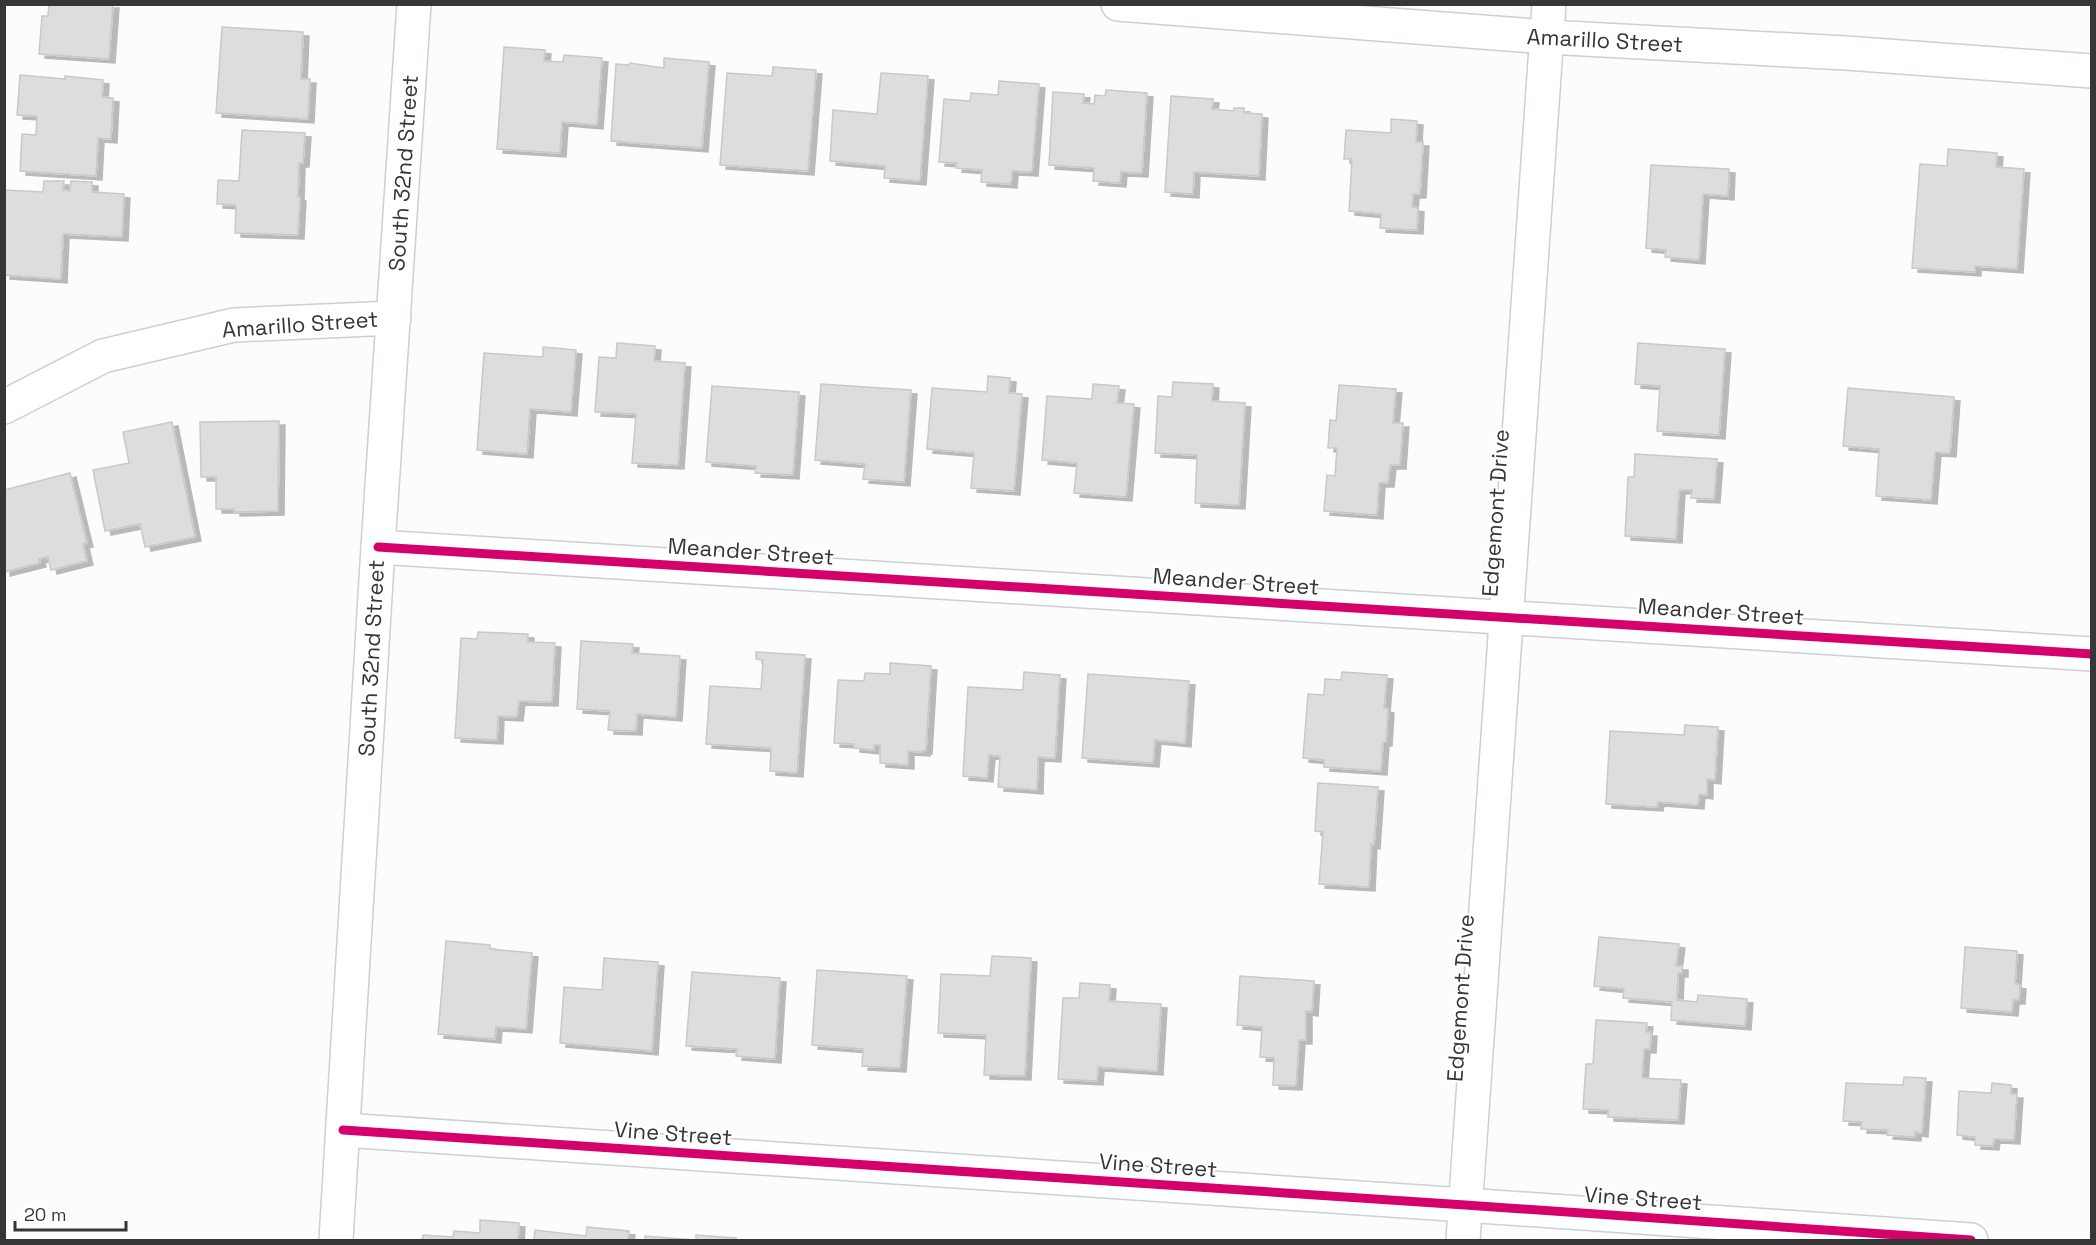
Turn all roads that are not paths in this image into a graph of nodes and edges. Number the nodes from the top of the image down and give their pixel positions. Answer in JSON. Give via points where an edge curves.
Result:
{"nodes":[{"id":1,"x":414,"y":4,"type":"edge"},
{"id":2,"x":1118,"y":4,"type":"edge"},
{"id":3,"x":1549,"y":4,"type":"edge"},
{"id":4,"x":1547,"y":37,"type":"junction"},
{"id":5,"x":2091,"y":70,"type":"edge"},
{"id":6,"x":394,"y":318,"type":"junction"},
{"id":7,"x":4,"y":407,"type":"edge"},
{"id":8,"x":378,"y":547,"type":"junction"},
{"id":9,"x":1507,"y":617,"type":"junction"},
{"id":10,"x":2091,"y":654,"type":"edge"},
{"id":11,"x":343,"y":1130,"type":"junction"},
{"id":12,"x":1465,"y":1205,"type":"junction"},
{"id":13,"x":336,"y":1240,"type":"edge"},
{"id":14,"x":1463,"y":1240,"type":"edge"},
{"id":15,"x":1971,"y":1240,"type":"edge"}],
"edges":[{"from":1,"to":6,"type":"street","name":"South 32nd Street"},
{"from":2,"to":4,"type":"street","name":"Amarillo Street"},
{"from":3,"to":4,"type":"street","name":"Edgemont Drive"},
{"from":4,"to":5,"type":"street","name":"Amarillo Street"},
{"from":4,"to":9,"type":"street","name":"Edgemont Drive"},
{"from":6,"to":7,"type":"street","name":"Amarillo Street","via":[[234,325],[104,356]]},
{"from":6,"to":8,"type":"street","name":"South 32nd Street"},
{"from":8,"to":9,"type":"street","name":"Meander Street"},
{"from":8,"to":11,"type":"street","name":"South 32nd Street"},
{"from":9,"to":10,"type":"street","name":"Meander Street"},
{"from":9,"to":12,"type":"street","name":"Edgemont Drive"},
{"from":11,"to":12,"type":"street","name":"Vine Street"},
{"from":11,"to":13,"type":"street","name":"South 32nd Street"},
{"from":12,"to":14,"type":"street","name":"Edgemont Drive"},
{"from":12,"to":15,"type":"street","name":"Vine Street"}]}
